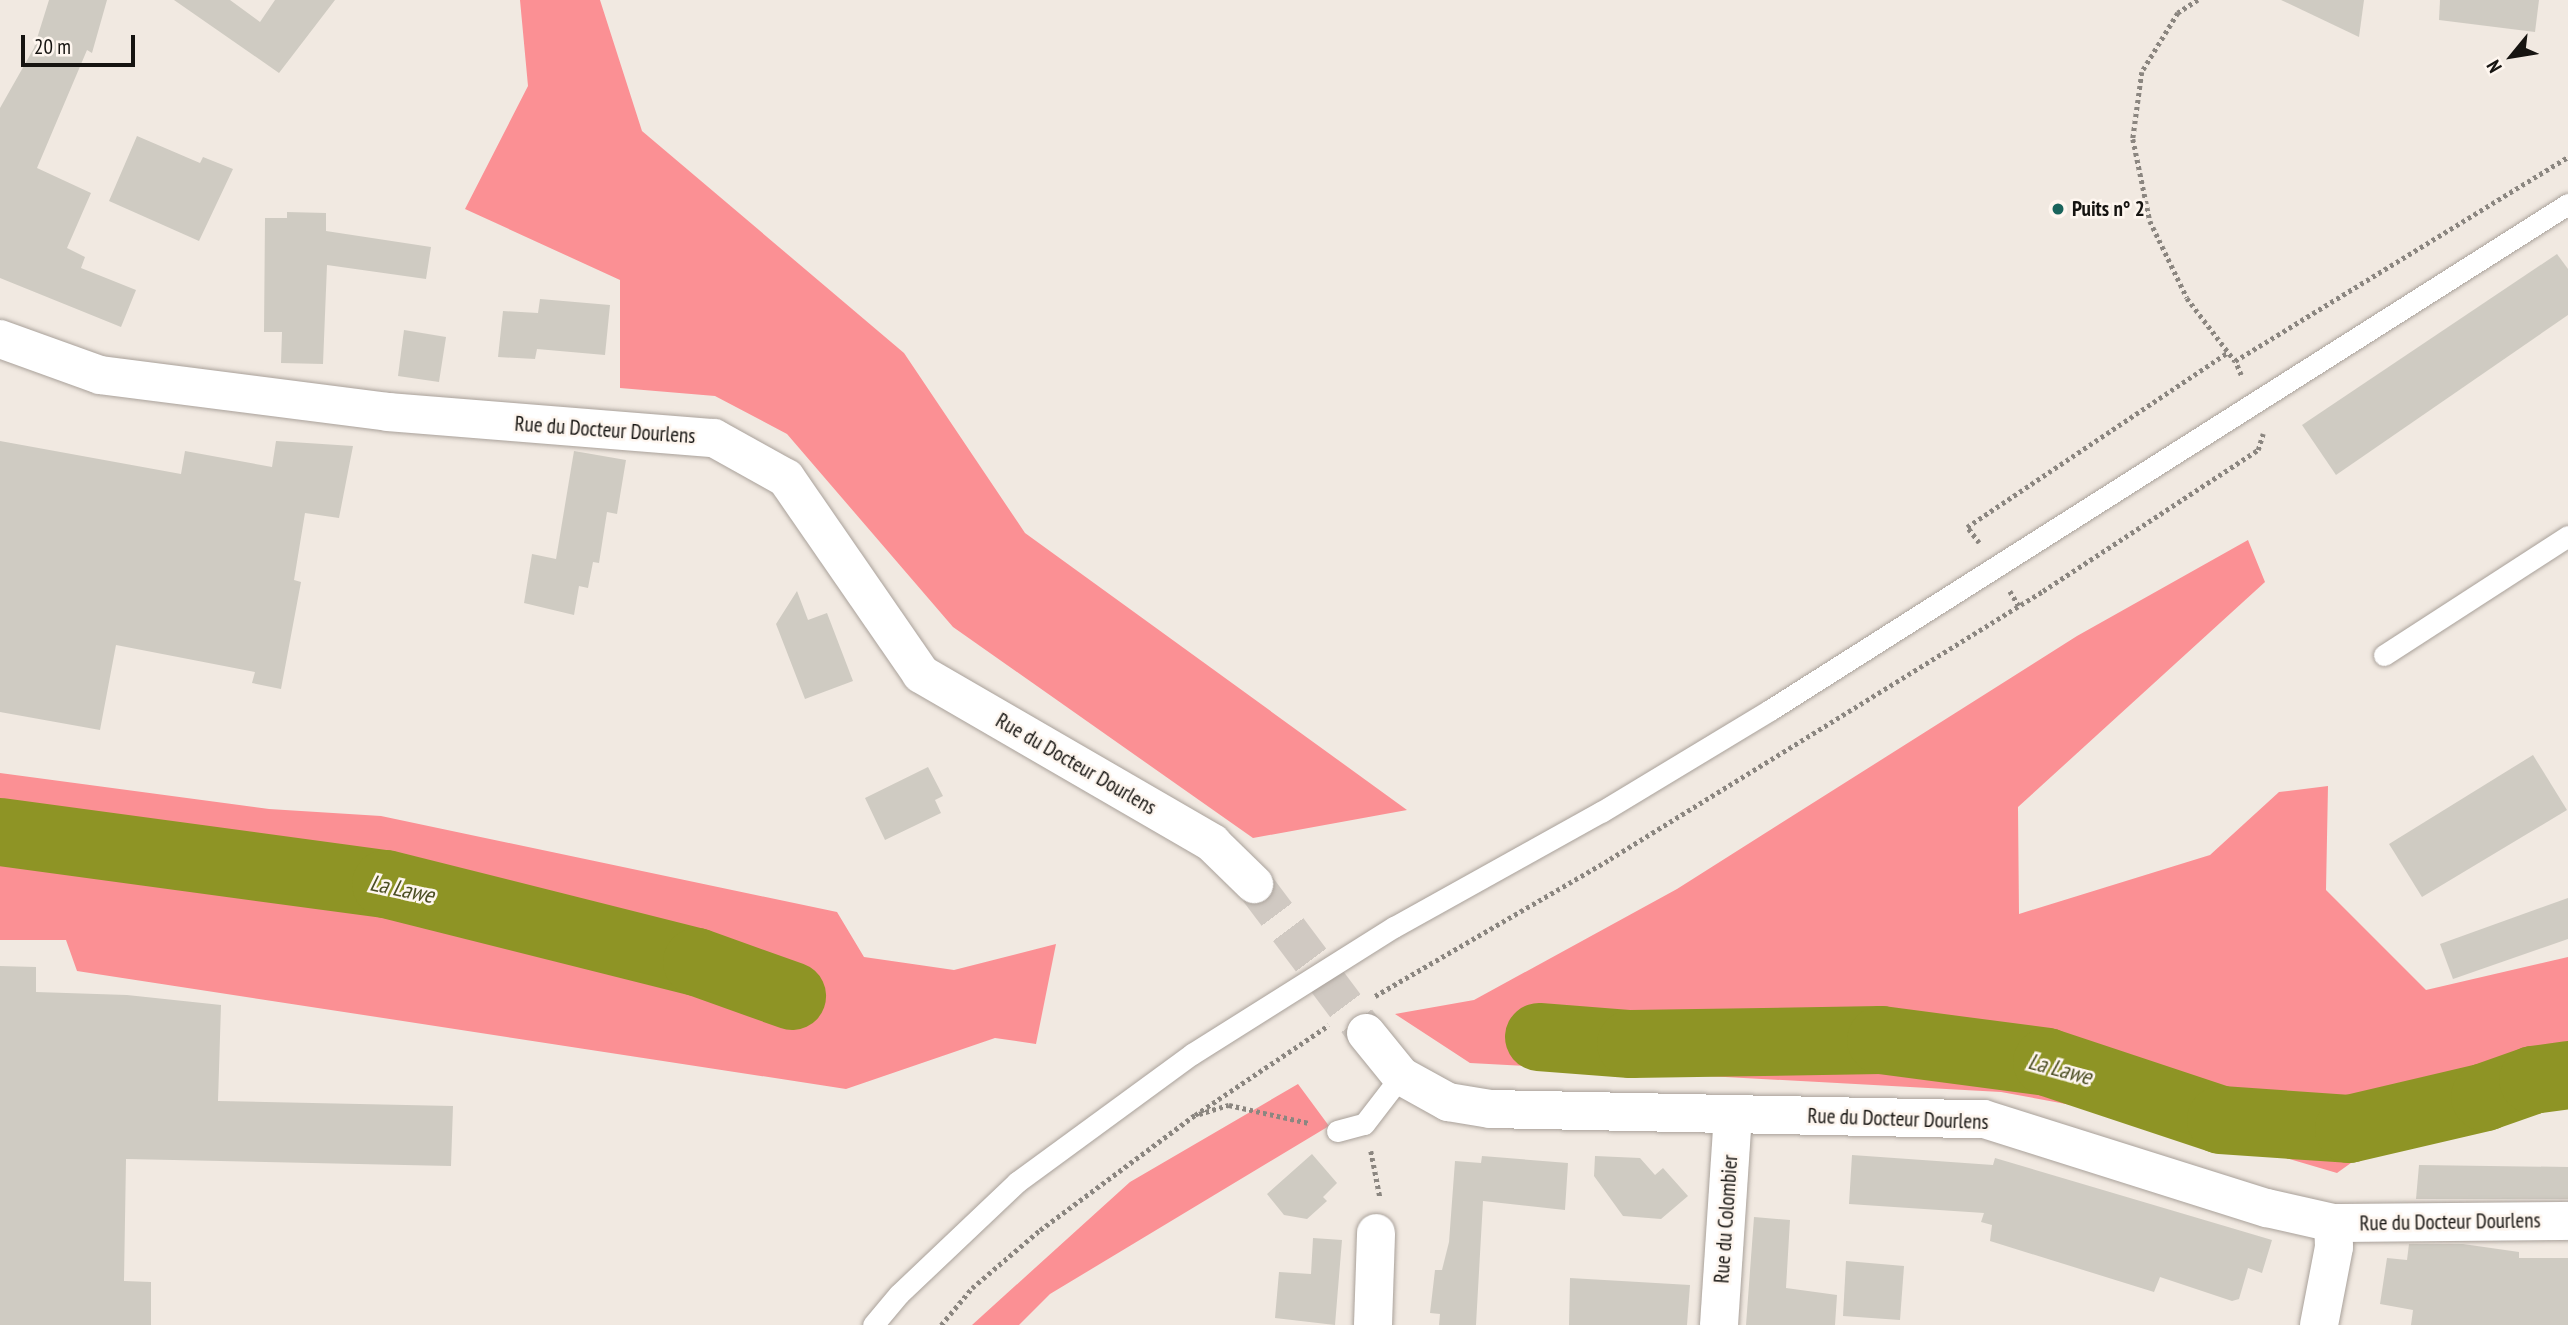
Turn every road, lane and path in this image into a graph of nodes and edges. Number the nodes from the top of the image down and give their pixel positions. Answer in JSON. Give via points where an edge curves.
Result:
{"nodes":[{"id":1,"x":2198,"y":0,"type":"edge"},
{"id":2,"x":2568,"y":204,"type":"edge"},
{"id":3,"x":0,"y":339,"type":"edge"},
{"id":4,"x":2228,"y":352,"type":"junction"},
{"id":5,"x":2235,"y":361,"type":"dead end"},
{"id":6,"x":2568,"y":536,"type":"edge"},
{"id":7,"x":1996,"y":567,"type":"junction"},
{"id":8,"x":2019,"y":606,"type":"dead end"},
{"id":9,"x":2384,"y":654,"type":"dead end"},
{"id":10,"x":1254,"y":884,"type":"tunnel mouth"},
{"id":11,"x":1366,"y":1033,"type":"tunnel mouth"},
{"id":12,"x":1401,"y":1076,"type":"junction"},
{"id":13,"x":1733,"y":1114,"type":"junction"},
{"id":14,"x":1195,"y":1115,"type":"dead end"},
{"id":15,"x":1364,"y":1124,"type":"junction"},
{"id":16,"x":1337,"y":1130,"type":"joint"},
{"id":17,"x":2568,"y":1221,"type":"edge"},
{"id":18,"x":2333,"y":1223,"type":"junction"},
{"id":19,"x":1376,"y":1233,"type":"joint"},
{"id":20,"x":873,"y":1325,"type":"edge"},
{"id":21,"x":1373,"y":1325,"type":"edge"},
{"id":22,"x":1719,"y":1325,"type":"edge"},
{"id":23,"x":2319,"y":1325,"type":"edge"}],
"edges":[{"from":1,"to":4,"type":"path","via":[[2178,13],[2142,72],[2133,138],[2150,221],[2187,298]]},
{"from":2,"to":7,"type":"lane"},
{"from":3,"to":10,"type":"street","name":"Rue du Docteur Dourlens","via":[[100,375],[388,412],[714,439],[786,478],[921,674],[1212,843]]},
{"from":4,"to":5,"type":"path"},
{"from":4,"to":7,"type":"path","via":[[1967,527]]},
{"from":6,"to":9,"type":"lane"},
{"from":7,"to":8,"type":"path"},
{"from":7,"to":20,"type":"lane","via":[[1759,717],[1601,812],[1394,927],[1192,1054],[1017,1182]]},
{"from":11,"to":12,"type":"street","name":"Rue du Docteur Dourlens"},
{"from":12,"to":13,"type":"street","name":"Rue du Docteur Dourlens","via":[[1448,1102],[1490,1109]]},
{"from":12,"to":15,"type":"lane"},
{"from":13,"to":18,"type":"street","name":"Rue du Docteur Dourlens","via":[[1984,1119],[2267,1208]]},
{"from":13,"to":22,"type":"street","name":"Rue du Colombier"},
{"from":14,"to":16,"type":"path","via":[[1229,1105]]},
{"from":15,"to":16,"type":"lane"},
{"from":15,"to":19,"type":"path","via":[[1381,1189]]},
{"from":17,"to":18,"type":"street","name":"Rue du Docteur Dourlens"},
{"from":18,"to":23,"type":"street","via":[[2334,1247]]},
{"from":19,"to":21,"type":"street"}]}
